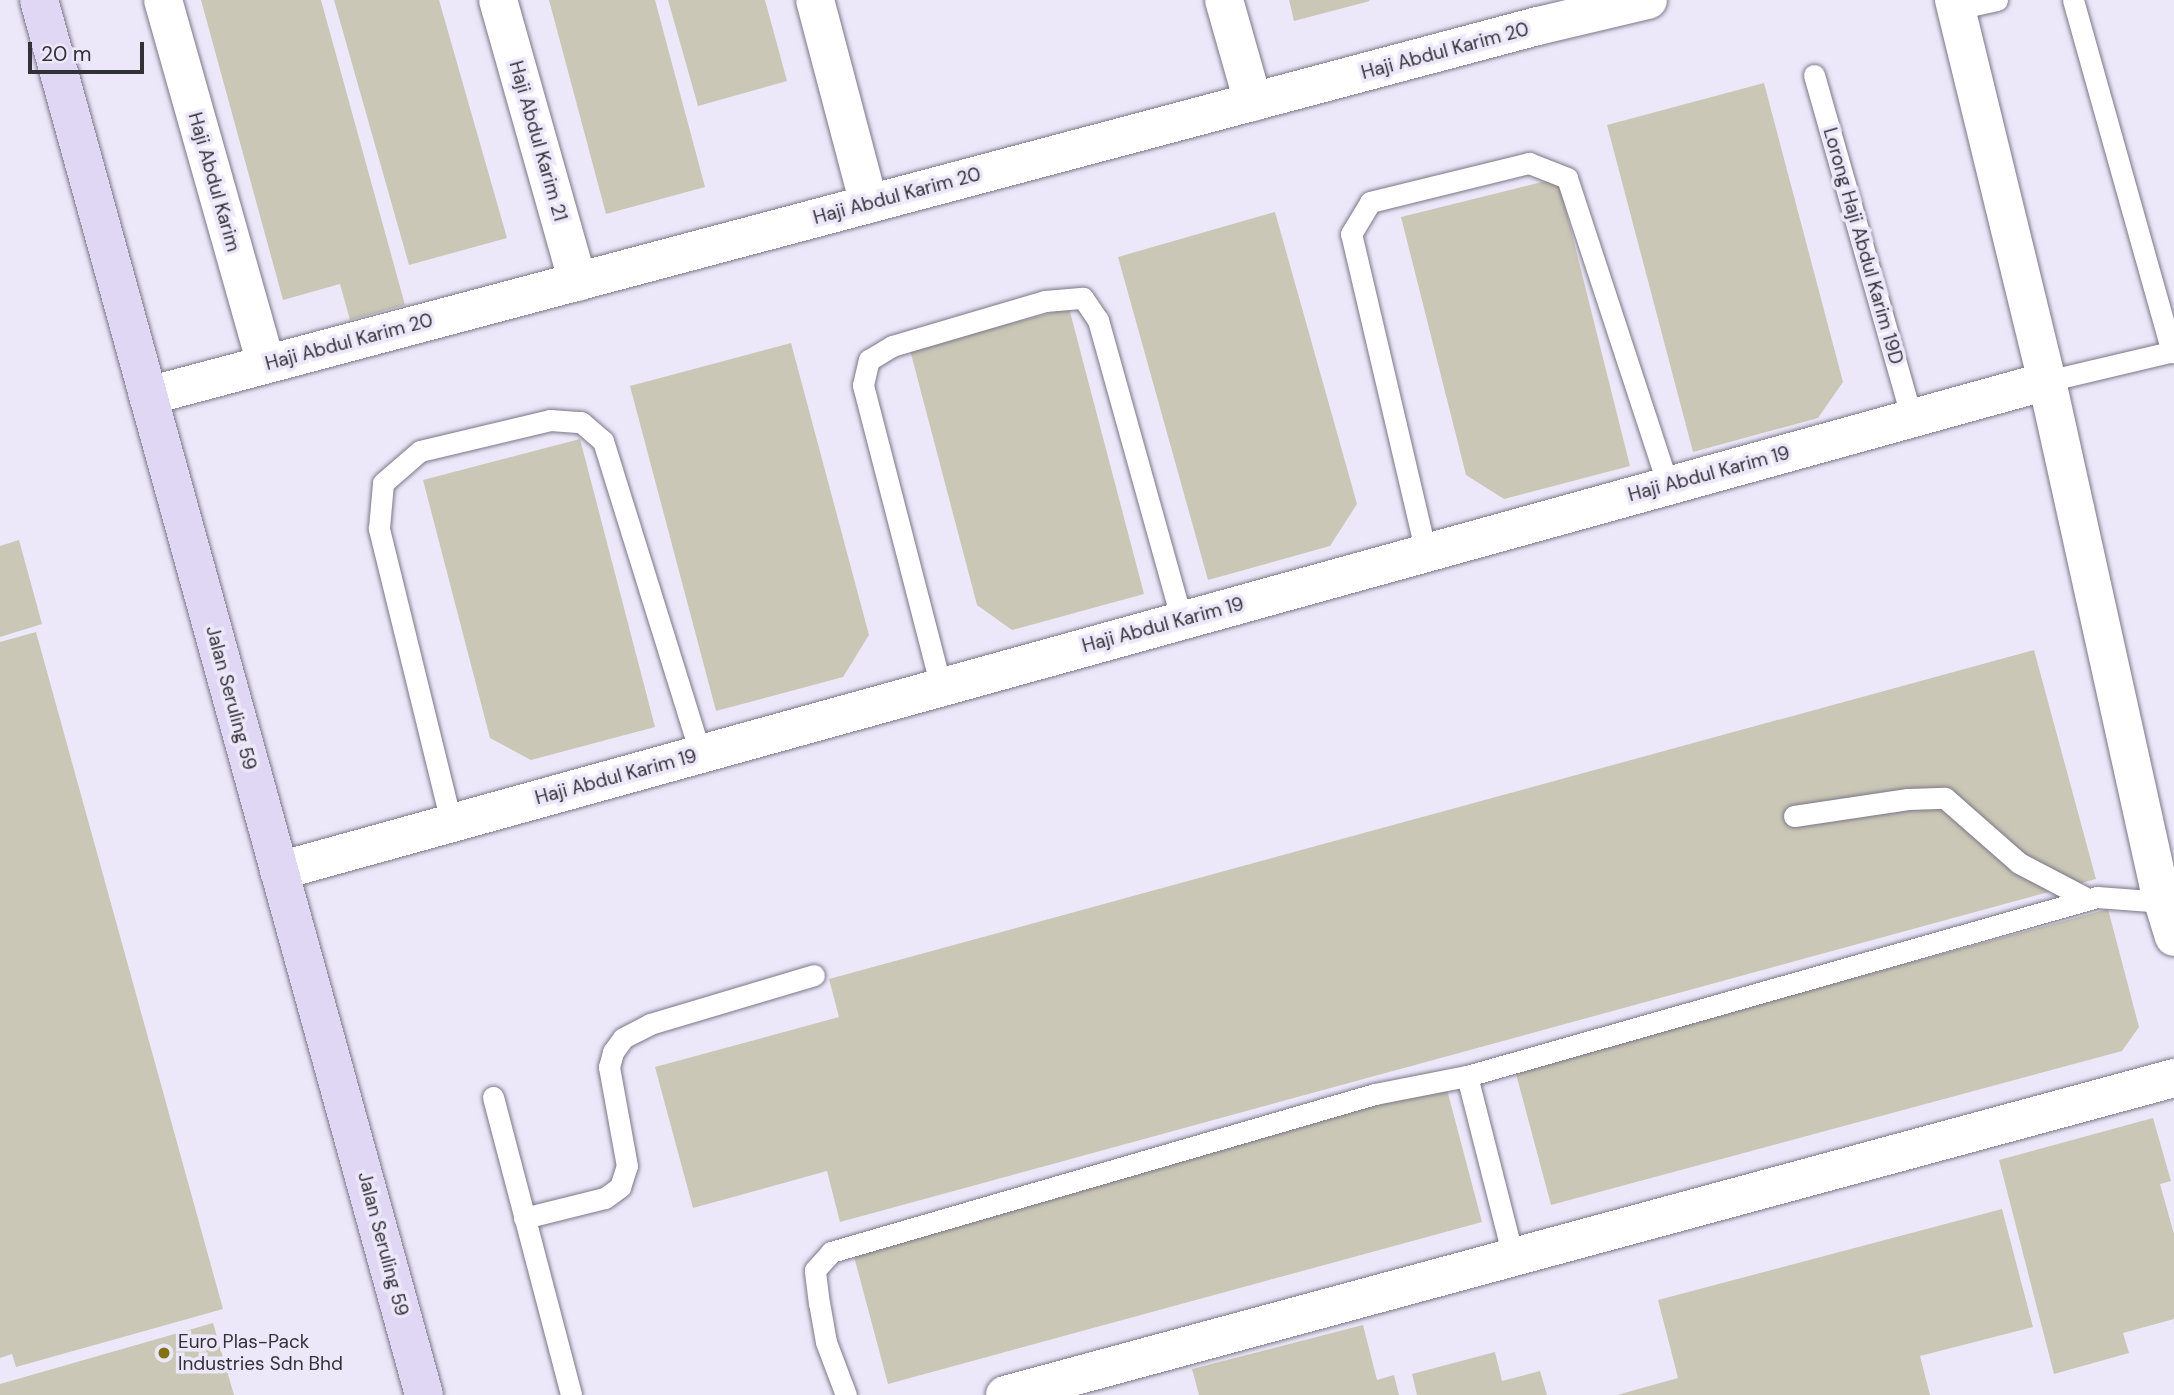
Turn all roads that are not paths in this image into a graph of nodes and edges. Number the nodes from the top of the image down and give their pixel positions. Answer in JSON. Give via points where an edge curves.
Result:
{"nodes":[{"id":1,"x":39,"y":0,"type":"edge"},
{"id":2,"x":163,"y":0,"type":"edge"},
{"id":3,"x":498,"y":0,"type":"edge"},
{"id":4,"x":815,"y":0,"type":"edge"},
{"id":5,"x":1224,"y":0,"type":"edge"},
{"id":6,"x":1648,"y":0,"type":"edge"},
{"id":7,"x":1997,"y":0,"type":"edge"},
{"id":8,"x":2073,"y":0,"type":"edge"},
{"id":9,"x":1955,"y":5,"type":"edge"},
{"id":10,"x":1534,"y":13,"type":"edge"},
{"id":11,"x":1814,"y":75,"type":"dead end"},
{"id":12,"x":1253,"y":102,"type":"junction"},
{"id":13,"x":869,"y":204,"type":"junction"},
{"id":14,"x":578,"y":282,"type":"junction"},
{"id":15,"x":2173,"y":352,"type":"edge"},
{"id":16,"x":265,"y":364,"type":"junction"},
{"id":17,"x":2046,"y":381,"type":"junction"},
{"id":18,"x":148,"y":396,"type":"junction"},
{"id":19,"x":1912,"y":418,"type":"junction"},
{"id":20,"x":1668,"y":486,"type":"junction"},
{"id":21,"x":1426,"y":553,"type":"junction"},
{"id":22,"x":1182,"y":620,"type":"junction"},
{"id":23,"x":941,"y":687,"type":"junction"},
{"id":24,"x":700,"y":753,"type":"junction"},
{"id":25,"x":1794,"y":816,"type":"dead end"},
{"id":26,"x":451,"y":822,"type":"junction"},
{"id":27,"x":279,"y":871,"type":"junction"},
{"id":28,"x":2088,"y":899,"type":"junction"},
{"id":29,"x":2169,"y":919,"type":"edge"},
{"id":30,"x":814,"y":975,"type":"dead end"},
{"id":31,"x":1467,"y":1076,"type":"junction"},
{"id":32,"x":2174,"y":1078,"type":"edge"},
{"id":33,"x":493,"y":1097,"type":"dead end"},
{"id":34,"x":524,"y":1218,"type":"junction"},
{"id":35,"x":1513,"y":1257,"type":"junction"},
{"id":36,"x":424,"y":1395,"type":"edge"},
{"id":37,"x":571,"y":1395,"type":"edge"},
{"id":38,"x":846,"y":1395,"type":"edge"},
{"id":39,"x":1005,"y":1395,"type":"edge"}],
"edges":[{"from":1,"to":18,"type":"main road","name":"Jalan Seruling 59"},
{"from":2,"to":16,"type":"street","name":"Haji Abdul Karim"},
{"from":3,"to":14,"type":"street","name":"Haji Abdul Karim 21"},
{"from":4,"to":13,"type":"street"},
{"from":5,"to":12,"type":"street"},
{"from":6,"to":10,"type":"street","name":"Haji Abdul Karim 20"},
{"from":7,"to":9,"type":"lane"},
{"from":8,"to":15,"type":"lane"},
{"from":9,"to":17,"type":"street"},
{"from":10,"to":12,"type":"street","name":"Haji Abdul Karim 20"},
{"from":11,"to":19,"type":"lane","name":"Lorong Haji Abdul Karim 19D"},
{"from":12,"to":13,"type":"street","name":"Haji Abdul Karim 20"},
{"from":13,"to":14,"type":"street","name":"Haji Abdul Karim 20"},
{"from":14,"to":16,"type":"street","name":"Haji Abdul Karim 20"},
{"from":15,"to":17,"type":"lane"},
{"from":16,"to":18,"type":"street","name":"Haji Abdul Karim 20"},
{"from":17,"to":19,"type":"street","name":"Haji Abdul Karim 19"},
{"from":17,"to":29,"type":"street"},
{"from":18,"to":27,"type":"main road","name":"Jalan Seruling 59"},
{"from":19,"to":20,"type":"street","name":"Haji Abdul Karim 19"},
{"from":20,"to":21,"type":"street","name":"Haji Abdul Karim 19"},
{"from":20,"to":21,"type":"lane","via":[[1567,178],[1529,163],[1370,201],[1351,234]]},
{"from":21,"to":22,"type":"street","name":"Haji Abdul Karim 19"},
{"from":22,"to":23,"type":"street","name":"Haji Abdul Karim 19"},
{"from":22,"to":23,"type":"lane","via":[[1098,320],[1083,298],[1045,301],[892,346],[869,360],[863,385]]},
{"from":23,"to":24,"type":"street","name":"Haji Abdul Karim 19"},
{"from":24,"to":26,"type":"street","name":"Haji Abdul Karim 19"},
{"from":24,"to":26,"type":"lane","via":[[603,441],[581,422],[550,420],[420,451],[383,483],[379,528]]},
{"from":25,"to":28,"type":"lane","via":[[1945,798],[2019,863]]},
{"from":26,"to":27,"type":"street","name":"Haji Abdul Karim 19"},
{"from":27,"to":36,"type":"main road","name":"Jalan Seruling 59"},
{"from":28,"to":29,"type":"lane","via":[[2096,897]]},
{"from":28,"to":31,"type":"lane"},
{"from":30,"to":34,"type":"lane","via":[[650,1024],[623,1038],[609,1067],[627,1166],[620,1187],[605,1198]]},
{"from":31,"to":35,"type":"lane"},
{"from":31,"to":38,"type":"lane","via":[[1375,1094],[831,1252],[815,1270],[826,1342]]},
{"from":32,"to":35,"type":"street"},
{"from":33,"to":34,"type":"lane"},
{"from":34,"to":37,"type":"lane"},
{"from":35,"to":39,"type":"street"}]}
